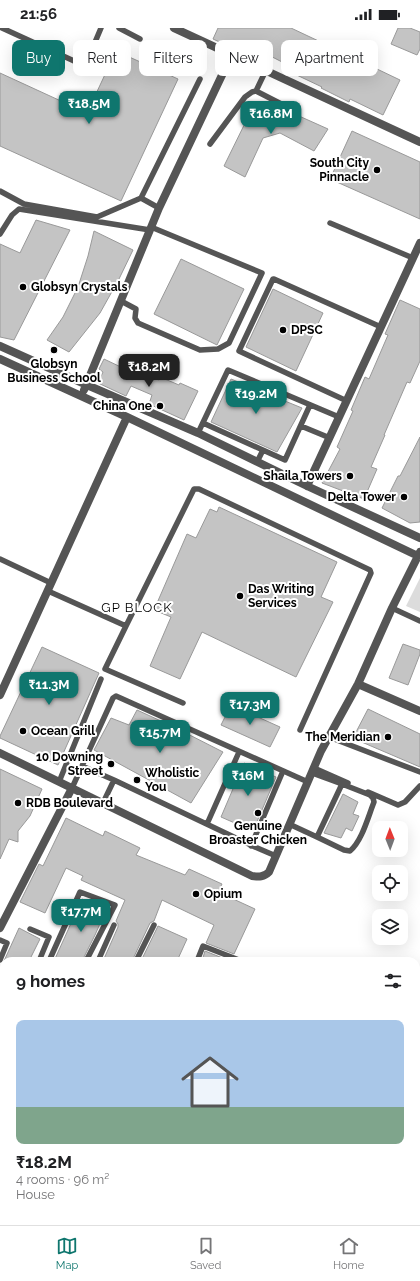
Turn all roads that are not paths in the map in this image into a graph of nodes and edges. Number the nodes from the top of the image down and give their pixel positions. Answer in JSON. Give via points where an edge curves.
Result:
{"nodes":[{"id":1,"x":2,"y":28,"type":"edge"},
{"id":2,"x":101,"y":28,"type":"edge"},
{"id":3,"x":119,"y":28,"type":"edge"},
{"id":4,"x":174,"y":28,"type":"edge"},
{"id":5,"x":9,"y":29,"type":"edge"},
{"id":6,"x":140,"y":39,"type":"dead end"},
{"id":7,"x":215,"y":46,"type":"edge"},
{"id":8,"x":273,"y":73,"type":"edge"},
{"id":9,"x":222,"y":76,"type":"edge"},
{"id":10,"x":263,"y":76,"type":"edge"},
{"id":11,"x":200,"y":79,"type":"dead end"},
{"id":12,"x":256,"y":92,"type":"junction"},
{"id":13,"x":297,"y":112,"type":"dead end"},
{"id":14,"x":420,"y":142,"type":"edge"},
{"id":15,"x":210,"y":144,"type":"dead end"},
{"id":16,"x":0,"y":191,"type":"edge"},
{"id":17,"x":141,"y":198,"type":"junction"},
{"id":18,"x":159,"y":208,"type":"junction"},
{"id":19,"x":330,"y":223,"type":"dead end"},
{"id":20,"x":150,"y":229,"type":"junction"},
{"id":21,"x":0,"y":234,"type":"edge"},
{"id":22,"x":420,"y":243,"type":"edge"},
{"id":23,"x":413,"y":258,"type":"junction"},
{"id":24,"x":121,"y":301,"type":"junction"},
{"id":25,"x":381,"y":327,"type":"junction"},
{"id":26,"x":0,"y":346,"type":"edge"},
{"id":27,"x":0,"y":359,"type":"edge"},
{"id":28,"x":86,"y":385,"type":"junction"},
{"id":29,"x":82,"y":396,"type":"junction"},
{"id":30,"x":347,"y":400,"type":"junction"},
{"id":31,"x":310,"y":405,"type":"junction"},
{"id":32,"x":128,"y":417,"type":"junction"},
{"id":33,"x":339,"y":417,"type":"junction"},
{"id":34,"x":203,"y":423,"type":"junction"},
{"id":35,"x":300,"y":426,"type":"junction"},
{"id":36,"x":198,"y":433,"type":"junction"},
{"id":37,"x":330,"y":438,"type":"junction"},
{"id":38,"x":263,"y":450,"type":"junction"},
{"id":39,"x":256,"y":462,"type":"junction"},
{"id":40,"x":307,"y":486,"type":"junction"},
{"id":41,"x":420,"y":538,"type":"edge"},
{"id":42,"x":419,"y":554,"type":"edge"},
{"id":43,"x":0,"y":559,"type":"edge"},
{"id":44,"x":50,"y":587,"type":"junction"},
{"id":45,"x":392,"y":608,"type":"junction"},
{"id":46,"x":420,"y":621,"type":"edge"},
{"id":47,"x":126,"y":626,"type":"junction"},
{"id":48,"x":101,"y":679,"type":"dead end"},
{"id":49,"x":358,"y":684,"type":"junction"},
{"id":50,"x":0,"y":695,"type":"edge"},
{"id":51,"x":183,"y":704,"type":"dead end"},
{"id":52,"x":420,"y":711,"type":"edge"},
{"id":53,"x":300,"y":730,"type":"dead end"},
{"id":54,"x":329,"y":736,"type":"junction"},
{"id":55,"x":239,"y":752,"type":"junction"},
{"id":56,"x":0,"y":753,"type":"edge"},
{"id":57,"x":82,"y":766,"type":"junction"},
{"id":58,"x":313,"y":770,"type":"junction"},
{"id":59,"x":283,"y":771,"type":"junction"},
{"id":60,"x":420,"y":772,"type":"edge"},
{"id":61,"x":114,"y":780,"type":"junction"},
{"id":62,"x":59,"y":782,"type":"junction"},
{"id":63,"x":308,"y":782,"type":"junction"},
{"id":64,"x":342,"y":784,"type":"junction"},
{"id":65,"x":420,"y":786,"type":"edge"},
{"id":66,"x":72,"y":788,"type":"junction"},
{"id":67,"x":103,"y":803,"type":"junction"},
{"id":68,"x":207,"y":824,"type":"junction"},
{"id":69,"x":290,"y":824,"type":"junction"},
{"id":70,"x":317,"y":837,"type":"junction"},
{"id":71,"x":252,"y":846,"type":"junction"},
{"id":72,"x":276,"y":856,"type":"junction"},
{"id":73,"x":114,"y":925,"type":"dead end"},
{"id":74,"x":154,"y":925,"type":"dead end"},
{"id":75,"x":0,"y":928,"type":"edge"},
{"id":76,"x":30,"y":929,"type":"dead end"},
{"id":77,"x":0,"y":940,"type":"edge"},
{"id":78,"x":1,"y":957,"type":"edge"},
{"id":79,"x":41,"y":957,"type":"edge"},
{"id":80,"x":51,"y":957,"type":"edge"},
{"id":81,"x":88,"y":957,"type":"edge"},
{"id":82,"x":100,"y":957,"type":"edge"},
{"id":83,"x":138,"y":957,"type":"edge"},
{"id":84,"x":199,"y":957,"type":"edge"},
{"id":85,"x":231,"y":957,"type":"edge"}],
"edges":[{"from":1,"to":5,"type":"lane"},
{"from":2,"to":5,"type":"lane","via":[[85,66]]},
{"from":3,"to":6,"type":"lane"},
{"from":4,"to":7,"type":"street"},
{"from":8,"to":14,"type":"street"},
{"from":9,"to":18,"type":"street"},
{"from":10,"to":12,"type":"lane"},
{"from":11,"to":17,"type":"lane"},
{"from":12,"to":13,"type":"lane"},
{"from":12,"to":15,"type":"lane","via":[[245,97]]},
{"from":16,"to":17,"type":"lane","via":[[24,204],[97,217]]},
{"from":17,"to":18,"type":"lane"},
{"from":18,"to":20,"type":"street"},
{"from":19,"to":23,"type":"lane"},
{"from":20,"to":21,"type":"lane","via":[[19,209]]},
{"from":20,"to":24,"type":"street"},
{"from":20,"to":24,"type":"lane","via":[[262,273],[229,343],[218,349],[200,350],[138,322],[135,318],[136,309]]},
{"from":22,"to":23,"type":"street"},
{"from":23,"to":25,"type":"street"},
{"from":24,"to":28,"type":"street"},
{"from":25,"to":30,"type":"street"},
{"from":25,"to":30,"type":"lane","via":[[273,279],[239,350]]},
{"from":26,"to":28,"type":"street"},
{"from":27,"to":29,"type":"street"},
{"from":28,"to":29,"type":"street"},
{"from":28,"to":36,"type":"street"},
{"from":29,"to":32,"type":"street"},
{"from":30,"to":33,"type":"street"},
{"from":31,"to":33,"type":"lane"},
{"from":31,"to":34,"type":"lane","via":[[228,370]]},
{"from":31,"to":35,"type":"lane"},
{"from":32,"to":42,"type":"street"},
{"from":32,"to":44,"type":"street"},
{"from":33,"to":37,"type":"street"},
{"from":34,"to":36,"type":"lane"},
{"from":34,"to":38,"type":"lane"},
{"from":35,"to":37,"type":"lane"},
{"from":35,"to":38,"type":"lane","via":[[285,460]]},
{"from":36,"to":39,"type":"street"},
{"from":37,"to":40,"type":"street"},
{"from":38,"to":39,"type":"lane"},
{"from":39,"to":40,"type":"street"},
{"from":40,"to":41,"type":"street"},
{"from":42,"to":45,"type":"street"},
{"from":43,"to":44,"type":"lane"},
{"from":44,"to":47,"type":"lane"},
{"from":44,"to":50,"type":"street"},
{"from":45,"to":46,"type":"lane"},
{"from":45,"to":49,"type":"street"},
{"from":47,"to":51,"type":"lane","via":[[105,669]]},
{"from":47,"to":53,"type":"lane","via":[[196,489],[370,570],[368,580]]},
{"from":48,"to":62,"type":"lane"},
{"from":49,"to":52,"type":"street"},
{"from":49,"to":54,"type":"street"},
{"from":54,"to":58,"type":"street"},
{"from":54,"to":60,"type":"lane"},
{"from":55,"to":57,"type":"lane","via":[[116,696]]},
{"from":55,"to":59,"type":"lane"},
{"from":55,"to":68,"type":"lane"},
{"from":56,"to":62,"type":"street"},
{"from":57,"to":61,"type":"lane"},
{"from":57,"to":66,"type":"lane"},
{"from":58,"to":63,"type":"street"},
{"from":58,"to":64,"type":"lane"},
{"from":58,"to":65,"type":"lane","via":[[398,805],[405,802]]},
{"from":59,"to":63,"type":"lane"},
{"from":59,"to":71,"type":"lane"},
{"from":61,"to":67,"type":"lane"},
{"from":61,"to":68,"type":"lane"},
{"from":62,"to":66,"type":"street"},
{"from":63,"to":69,"type":"street"},
{"from":64,"to":70,"type":"lane"},
{"from":64,"to":70,"type":"lane","via":[[370,795],[374,802],[356,846],[344,850]]},
{"from":66,"to":67,"type":"street"},
{"from":66,"to":75,"type":"street"},
{"from":67,"to":72,"type":"street","via":[[252,876],[265,875],[269,872]]},
{"from":68,"to":71,"type":"lane"},
{"from":69,"to":70,"type":"lane"},
{"from":69,"to":72,"type":"street"},
{"from":71,"to":72,"type":"lane"},
{"from":73,"to":82,"type":"lane"},
{"from":74,"to":83,"type":"lane"},
{"from":76,"to":79,"type":"lane","via":[[49,937]]},
{"from":77,"to":78,"type":"lane","via":[[7,943]]},
{"from":80,"to":81,"type":"lane","via":[[80,892],[115,905]]},
{"from":84,"to":85,"type":"lane","via":[[203,946]]}]}
